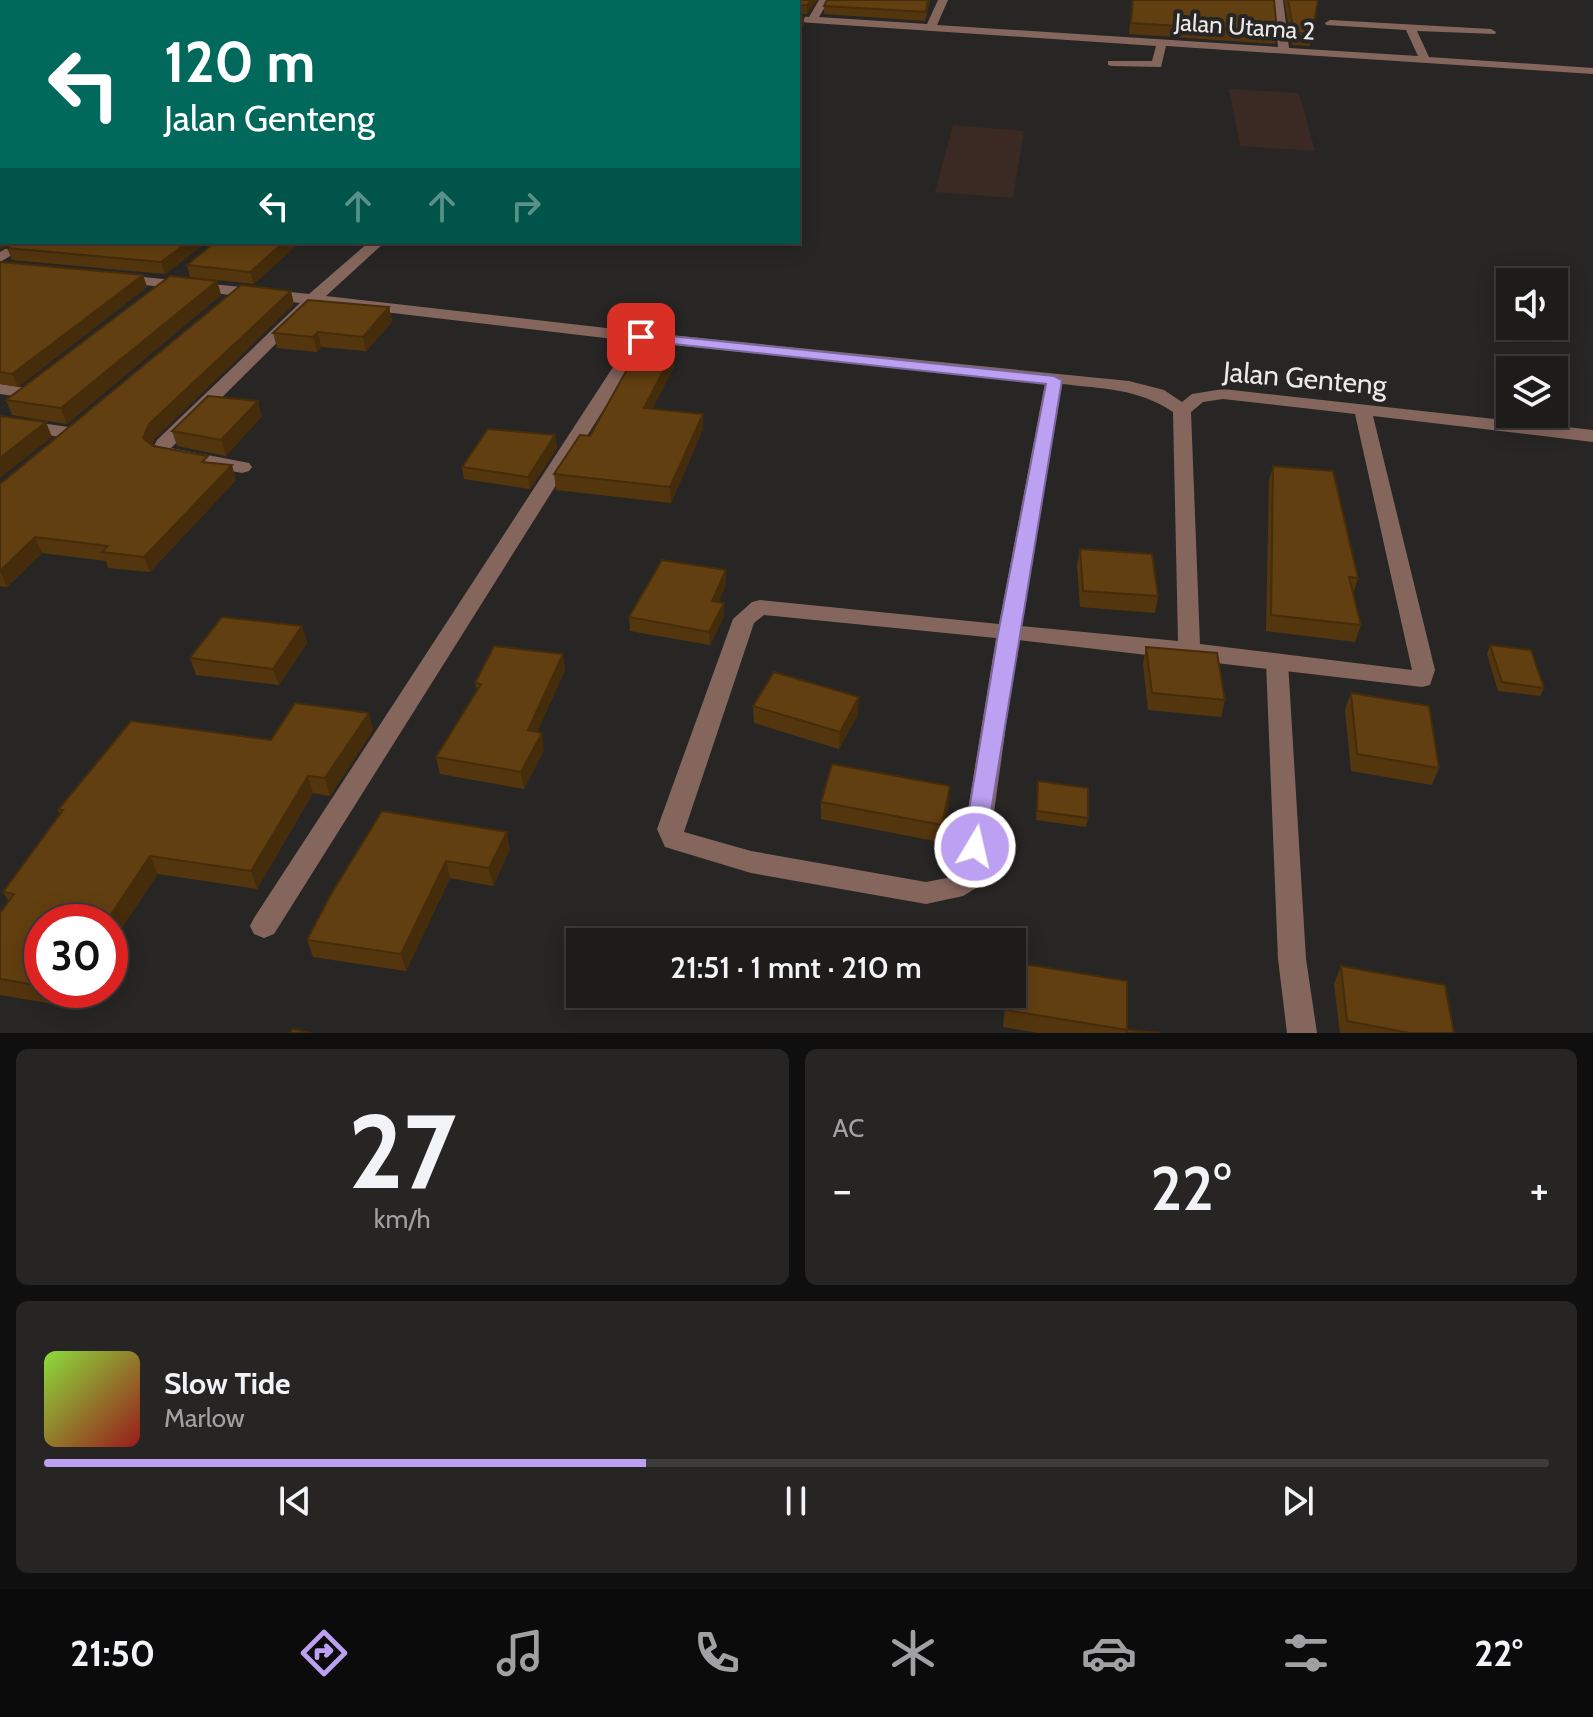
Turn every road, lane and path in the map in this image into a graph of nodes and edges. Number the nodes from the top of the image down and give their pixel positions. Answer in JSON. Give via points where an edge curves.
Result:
{"nodes":[{"id":1,"x":824,"y":0,"type":"edge"},
{"id":2,"x":943,"y":0,"type":"edge"},
{"id":3,"x":1278,"y":0,"type":"edge"},
{"id":4,"x":800,"y":19,"type":"edge"},
{"id":5,"x":812,"y":20,"type":"junction"},
{"id":6,"x":1330,"y":23,"type":"dead end"},
{"id":7,"x":931,"y":26,"type":"junction"},
{"id":8,"x":1410,"y":27,"type":"junction"},
{"id":9,"x":1491,"y":32,"type":"dead end"},
{"id":10,"x":1162,"y":42,"type":"junction"},
{"id":11,"x":1284,"y":50,"type":"junction"},
{"id":12,"x":1424,"y":58,"type":"junction"},
{"id":13,"x":1112,"y":63,"type":"dead end"},
{"id":14,"x":1593,"y":71,"type":"edge"},
{"id":15,"x":24,"y":244,"type":"edge"},
{"id":16,"x":376,"y":244,"type":"edge"},
{"id":17,"x":0,"y":258,"type":"edge"},
{"id":18,"x":191,"y":266,"type":"edge"},
{"id":19,"x":108,"y":276,"type":"edge"},
{"id":20,"x":170,"y":282,"type":"junction"},
{"id":21,"x":240,"y":291,"type":"junction"},
{"id":22,"x":313,"y":299,"type":"junction"},
{"id":23,"x":146,"y":300,"type":"edge"},
{"id":24,"x":217,"y":311,"type":"edge"},
{"id":25,"x":641,"y":337,"type":"junction"},
{"id":26,"x":1054,"y":380,"type":"junction"},
{"id":27,"x":0,"y":389,"type":"edge"},
{"id":28,"x":1362,"y":408,"type":"junction"},
{"id":29,"x":1182,"y":410,"type":"junction"},
{"id":30,"x":100,"y":411,"type":"edge"},
{"id":31,"x":0,"y":413,"type":"edge"},
{"id":32,"x":0,"y":422,"type":"edge"},
{"id":33,"x":72,"y":433,"type":"junction"},
{"id":34,"x":1593,"y":436,"type":"edge"},
{"id":35,"x":48,"y":452,"type":"edge"},
{"id":36,"x":242,"y":467,"type":"dead end"},
{"id":37,"x":1008,"y":634,"type":"junction"},
{"id":38,"x":1189,"y":650,"type":"junction"},
{"id":39,"x":1277,"y":662,"type":"junction"},
{"id":40,"x":264,"y":926,"type":"dead end"},
{"id":41,"x":1302,"y":1033,"type":"edge"}],
"edges":[{"from":1,"to":5,"type":"street"},
{"from":2,"to":7,"type":"street"},
{"from":3,"to":11,"type":"street"},
{"from":4,"to":5,"type":"street","name":"Jalan Utama 2"},
{"from":5,"to":7,"type":"street","name":"Jalan Utama 2"},
{"from":6,"to":8,"type":"street"},
{"from":7,"to":10,"type":"street","name":"Jalan Utama 2"},
{"from":8,"to":9,"type":"street"},
{"from":8,"to":12,"type":"street"},
{"from":10,"to":11,"type":"street","name":"Jalan Utama 2"},
{"from":10,"to":13,"type":"street","via":[[1157,65]]},
{"from":11,"to":12,"type":"street","name":"Jalan Utama 2"},
{"from":12,"to":14,"type":"street","name":"Jalan Utama 2"},
{"from":15,"to":17,"type":"street"},
{"from":16,"to":22,"type":"street"},
{"from":18,"to":20,"type":"street"},
{"from":19,"to":20,"type":"street"},
{"from":20,"to":21,"type":"street"},
{"from":20,"to":23,"type":"street"},
{"from":21,"to":22,"type":"street"},
{"from":21,"to":24,"type":"street"},
{"from":22,"to":25,"type":"street"},
{"from":22,"to":36,"type":"street","via":[[160,452]]},
{"from":25,"to":26,"type":"street"},
{"from":25,"to":40,"type":"street"},
{"from":26,"to":29,"type":"street","via":[[1143,389]]},
{"from":26,"to":37,"type":"street"},
{"from":27,"to":31,"type":"street","via":[[33,388]]},
{"from":28,"to":29,"type":"street","name":"Jalan Genteng","via":[[1223,394],[1198,398]]},
{"from":28,"to":34,"type":"street","name":"Jalan Genteng"},
{"from":28,"to":39,"type":"street","via":[[1424,677]]},
{"from":29,"to":38,"type":"street"},
{"from":30,"to":33,"type":"street"},
{"from":32,"to":33,"type":"street"},
{"from":33,"to":35,"type":"street"},
{"from":37,"to":37,"type":"street","via":[[971,877],[962,883],[926,893],[751,862],[674,840],[670,829],[751,611],[760,607],[828,612]]},
{"from":37,"to":38,"type":"street"},
{"from":38,"to":39,"type":"street"},
{"from":39,"to":41,"type":"street","via":[[1292,959]]}]}
